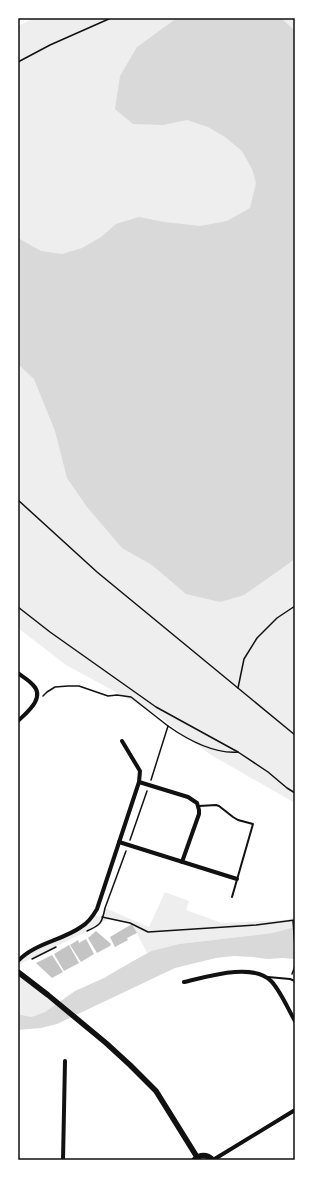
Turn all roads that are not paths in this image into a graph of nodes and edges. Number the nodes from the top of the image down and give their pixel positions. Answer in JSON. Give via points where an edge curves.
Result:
{"nodes":[{"id":1,"x":18,"y":673,"type":"edge"},
{"id":2,"x":18,"y":721,"type":"edge"},
{"id":3,"x":122,"y":741,"type":"dead end"},
{"id":4,"x":139,"y":782,"type":"junction"},
{"id":5,"x":199,"y":806,"type":"junction"},
{"id":6,"x":119,"y":842,"type":"junction"},
{"id":7,"x":182,"y":862,"type":"junction"},
{"id":8,"x":237,"y":880,"type":"junction"},
{"id":9,"x":232,"y":897,"type":"dead end"},
{"id":10,"x":18,"y":961,"type":"edge"},
{"id":11,"x":18,"y":972,"type":"edge"},
{"id":12,"x":267,"y":977,"type":"junction"},
{"id":13,"x":295,"y":981,"type":"edge"},
{"id":14,"x":184,"y":982,"type":"dead end"},
{"id":15,"x":295,"y":1020,"type":"edge"},
{"id":16,"x":65,"y":1061,"type":"dead end"},
{"id":17,"x":295,"y":1110,"type":"edge"},
{"id":18,"x":196,"y":1158,"type":"edge"},
{"id":19,"x":63,"y":1160,"type":"edge"},
{"id":20,"x":213,"y":1160,"type":"edge"}],
"edges":[{"from":1,"to":2,"type":"street","via":[[34,686],[37,693],[34,705]]},
{"from":3,"to":4,"type":"street","via":[[140,772]]},
{"from":4,"to":5,"type":"street","via":[[192,799]]},
{"from":4,"to":6,"type":"street"},
{"from":5,"to":7,"type":"street","via":[[199,814]]},
{"from":5,"to":8,"type":"lane","via":[[216,805],[238,820],[253,824]]},
{"from":6,"to":7,"type":"street"},
{"from":6,"to":10,"type":"street","via":[[97,908],[89,921],[81,928],[24,954]]},
{"from":7,"to":8,"type":"street"},
{"from":8,"to":9,"type":"lane"},
{"from":11,"to":18,"type":"street","via":[[83,1024],[156,1091]]},
{"from":12,"to":13,"type":"lane"},
{"from":12,"to":14,"type":"street","via":[[248,972],[224,972]]},
{"from":12,"to":15,"type":"street"},
{"from":16,"to":19,"type":"street"},
{"from":17,"to":20,"type":"street"},
{"from":18,"to":20,"type":"street","via":[[207,1155]]}]}
